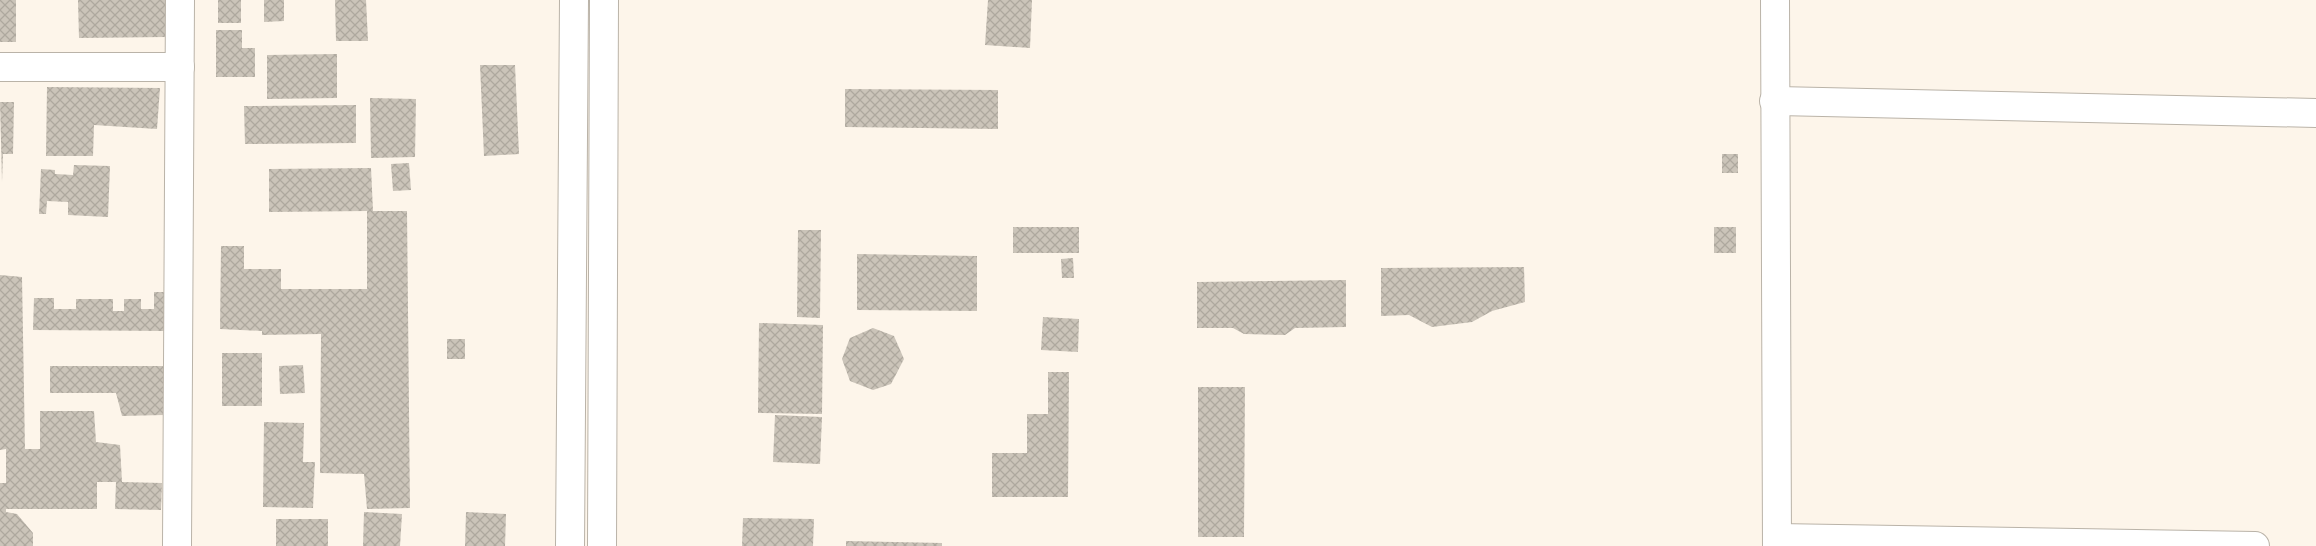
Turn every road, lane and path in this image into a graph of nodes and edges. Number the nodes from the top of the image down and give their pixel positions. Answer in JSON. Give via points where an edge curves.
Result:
{"nodes":[{"id":1,"x":180,"y":0,"type":"edge"},
{"id":2,"x":574,"y":0,"type":"edge"},
{"id":3,"x":604,"y":0,"type":"edge"},
{"id":4,"x":1775,"y":0,"type":"edge"},
{"id":5,"x":0,"y":67,"type":"edge"},
{"id":6,"x":180,"y":67,"type":"junction"},
{"id":7,"x":1774,"y":101,"type":"junction"},
{"id":8,"x":2316,"y":113,"type":"edge"},
{"id":9,"x":1778,"y":542,"type":"edge"},
{"id":10,"x":177,"y":546,"type":"edge"},
{"id":11,"x":570,"y":546,"type":"edge"},
{"id":12,"x":602,"y":546,"type":"edge"},
{"id":13,"x":2255,"y":546,"type":"edge"}],
"edges":[{"from":1,"to":6,"type":"street"},
{"from":2,"to":11,"type":"street"},
{"from":3,"to":12,"type":"street"},
{"from":4,"to":7,"type":"street"},
{"from":5,"to":6,"type":"street"},
{"from":6,"to":10,"type":"street"},
{"from":7,"to":8,"type":"street"},
{"from":7,"to":9,"type":"street"},
{"from":9,"to":13,"type":"street"}]}
